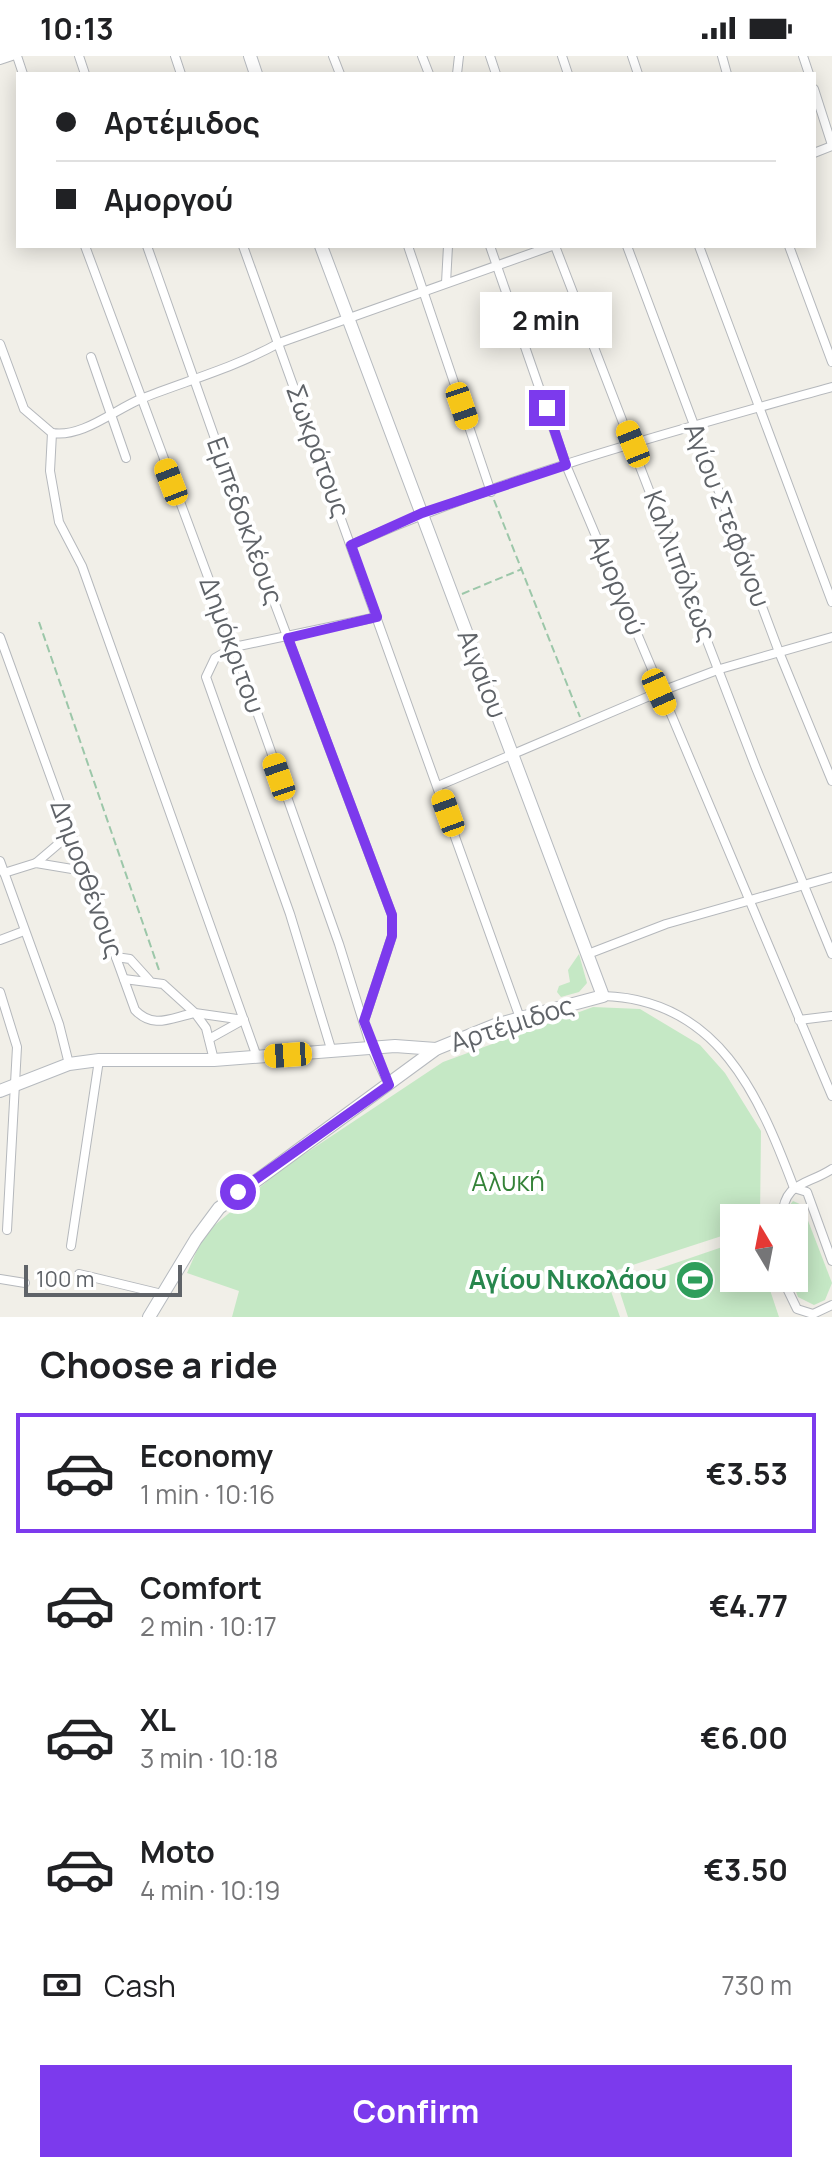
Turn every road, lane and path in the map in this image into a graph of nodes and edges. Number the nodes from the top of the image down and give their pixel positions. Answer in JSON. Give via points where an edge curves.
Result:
{"nodes":[{"id":1,"x":14,"y":56,"type":"edge"},
{"id":2,"x":0,"y":60,"type":"edge"},
{"id":3,"x":816,"y":95,"type":"edge"},
{"id":4,"x":832,"y":146,"type":"edge"},
{"id":5,"x":86,"y":248,"type":"edge"},
{"id":6,"x":148,"y":248,"type":"edge"},
{"id":7,"x":244,"y":248,"type":"edge"},
{"id":8,"x":322,"y":248,"type":"edge"},
{"id":9,"x":409,"y":248,"type":"edge"},
{"id":10,"x":448,"y":248,"type":"edge"},
{"id":11,"x":491,"y":248,"type":"edge"},
{"id":12,"x":547,"y":248,"type":"edge"},
{"id":13,"x":554,"y":248,"type":"edge"},
{"id":14,"x":628,"y":248,"type":"edge"},
{"id":15,"x":700,"y":248,"type":"edge"},
{"id":16,"x":790,"y":248,"type":"edge"},
{"id":17,"x":497,"y":266,"type":"junction"},
{"id":18,"x":446,"y":283,"type":"junction"},
{"id":19,"x":423,"y":291,"type":"junction"},
{"id":20,"x":348,"y":318,"type":"junction"},
{"id":21,"x":279,"y":343,"type":"junction"},
{"id":22,"x":0,"y":344,"type":"edge"},
{"id":23,"x":91,"y":357,"type":"dead end"},
{"id":24,"x":832,"y":362,"type":"edge"},
{"id":25,"x":193,"y":380,"type":"junction"},
{"id":26,"x":832,"y":387,"type":"edge"},
{"id":27,"x":139,"y":399,"type":"junction"},
{"id":28,"x":760,"y":407,"type":"junction"},
{"id":29,"x":110,"y":414,"type":"junction"},
{"id":30,"x":692,"y":426,"type":"junction"},
{"id":31,"x":52,"y":433,"type":"junction"},
{"id":32,"x":633,"y":444,"type":"junction"},
{"id":33,"x":126,"y":458,"type":"dead end"},
{"id":34,"x":566,"y":465,"type":"junction"},
{"id":35,"x":491,"y":492,"type":"junction"},
{"id":36,"x":422,"y":513,"type":"junction"},
{"id":37,"x":351,"y":545,"type":"junction"},
{"id":38,"x":522,"y":569,"type":"junction"},
{"id":39,"x":454,"y":598,"type":"junction"},
{"id":40,"x":832,"y":602,"type":"edge"},
{"id":41,"x":377,"y":617,"type":"junction"},
{"id":42,"x":39,"y":622,"type":"dead end"},
{"id":43,"x":0,"y":637,"type":"edge"},
{"id":44,"x":832,"y":637,"type":"edge"},
{"id":45,"x":288,"y":638,"type":"junction"},
{"id":46,"x":234,"y":647,"type":"junction"},
{"id":47,"x":779,"y":652,"type":"junction"},
{"id":48,"x":720,"y":669,"type":"junction"},
{"id":49,"x":659,"y":692,"type":"junction"},
{"id":50,"x":583,"y":726,"type":"junction"},
{"id":51,"x":513,"y":755,"type":"junction"},
{"id":52,"x":832,"y":781,"type":"edge"},
{"id":53,"x":438,"y":786,"type":"junction"},
{"id":54,"x":70,"y":834,"type":"junction"},
{"id":55,"x":0,"y":861,"type":"edge"},
{"id":56,"x":36,"y":863,"type":"junction"},
{"id":57,"x":84,"y":871,"type":"junction"},
{"id":58,"x":4,"y":873,"type":"junction"},
{"id":59,"x":832,"y":877,"type":"edge"},
{"id":60,"x":806,"y":885,"type":"junction"},
{"id":61,"x":750,"y":902,"type":"junction"},
{"id":62,"x":24,"y":931,"type":"junction"},
{"id":63,"x":0,"y":940,"type":"edge"},
{"id":64,"x":832,"y":952,"type":"edge"},
{"id":65,"x":588,"y":954,"type":"junction"},
{"id":66,"x":116,"y":957,"type":"junction"},
{"id":67,"x":124,"y":979,"type":"junction"},
{"id":68,"x":150,"y":980,"type":"junction"},
{"id":69,"x":170,"y":987,"type":"junction"},
{"id":70,"x":0,"y":992,"type":"edge"},
{"id":71,"x":603,"y":996,"type":"junction"},
{"id":72,"x":195,"y":1013,"type":"junction"},
{"id":73,"x":832,"y":1016,"type":"edge"},
{"id":74,"x":520,"y":1018,"type":"junction"},
{"id":75,"x":244,"y":1020,"type":"junction"},
{"id":76,"x":799,"y":1020,"type":"junction"},
{"id":77,"x":364,"y":1021,"type":"junction"},
{"id":78,"x":209,"y":1039,"type":"junction"},
{"id":79,"x":371,"y":1047,"type":"junction"},
{"id":80,"x":436,"y":1049,"type":"junction"},
{"id":81,"x":332,"y":1052,"type":"junction"},
{"id":82,"x":257,"y":1057,"type":"junction"},
{"id":83,"x":99,"y":1060,"type":"junction"},
{"id":84,"x":214,"y":1060,"type":"junction"},
{"id":85,"x":69,"y":1064,"type":"junction"},
{"id":86,"x":17,"y":1083,"type":"junction"},
{"id":87,"x":389,"y":1085,"type":"junction"},
{"id":88,"x":0,"y":1091,"type":"edge"},
{"id":89,"x":832,"y":1096,"type":"edge"},
{"id":90,"x":832,"y":1169,"type":"edge"},
{"id":91,"x":794,"y":1188,"type":"junction"},
{"id":92,"x":783,"y":1204,"type":"edge"},
{"id":93,"x":7,"y":1230,"type":"dead end"},
{"id":94,"x":71,"y":1246,"type":"dead end"},
{"id":95,"x":832,"y":1261,"type":"edge"},
{"id":96,"x":79,"y":1274,"type":"dead end"},
{"id":97,"x":0,"y":1279,"type":"edge"},
{"id":98,"x":25,"y":1283,"type":"dead end"},
{"id":99,"x":788,"y":1292,"type":"edge"},
{"id":100,"x":162,"y":1294,"type":"junction"},
{"id":101,"x":832,"y":1305,"type":"edge"},
{"id":102,"x":798,"y":1313,"type":"edge"},
{"id":103,"x":149,"y":1317,"type":"edge"}],
"edges":[{"from":1,"to":2,"type":"street"},
{"from":3,"to":4,"type":"street"},
{"from":5,"to":27,"type":"street","name":"Δημόκριτου"},
{"from":6,"to":25,"type":"street","name":"Εμπεδοκλέους"},
{"from":7,"to":21,"type":"street","name":"Σωκράτους"},
{"from":8,"to":20,"type":"main road"},
{"from":9,"to":19,"type":"street"},
{"from":10,"to":18,"type":"street"},
{"from":11,"to":17,"type":"street","name":"Αμοργού"},
{"from":12,"to":17,"type":"street"},
{"from":13,"to":32,"type":"street","name":"Καλλιπόλεως"},
{"from":14,"to":30,"type":"street","name":"Αγίου Στεφάνου"},
{"from":15,"to":28,"type":"street"},
{"from":16,"to":24,"type":"street"},
{"from":17,"to":18,"type":"street"},
{"from":17,"to":34,"type":"street","name":"Αμοργού"},
{"from":18,"to":19,"type":"street"},
{"from":19,"to":20,"type":"street"},
{"from":19,"to":35,"type":"street"},
{"from":20,"to":21,"type":"street"},
{"from":20,"to":36,"type":"main road","name":"Αιγαίου"},
{"from":21,"to":25,"type":"street"},
{"from":21,"to":37,"type":"street","name":"Σωκράτους"},
{"from":22,"to":31,"type":"street","via":[[20,401]]},
{"from":23,"to":29,"type":"street"},
{"from":25,"to":27,"type":"street"},
{"from":25,"to":45,"type":"street","name":"Εμπεδοκλέους"},
{"from":26,"to":28,"type":"street"},
{"from":27,"to":29,"type":"street"},
{"from":27,"to":46,"type":"street","name":"Δημόκριτου"},
{"from":28,"to":30,"type":"street"},
{"from":28,"to":40,"type":"street"},
{"from":29,"to":31,"type":"street","via":[[75,431]]},
{"from":29,"to":33,"type":"street"},
{"from":30,"to":32,"type":"street"},
{"from":30,"to":47,"type":"street","name":"Αγίου Στεφάνου","via":[[738,534]]},
{"from":31,"to":75,"type":"street","via":[[48,455],[59,522],[82,566]]},
{"from":32,"to":34,"type":"street"},
{"from":32,"to":48,"type":"street","name":"Καλλιπόλεως"},
{"from":34,"to":35,"type":"street"},
{"from":34,"to":49,"type":"street","name":"Αμοργού"},
{"from":35,"to":36,"type":"street"},
{"from":35,"to":38,"type":"path"},
{"from":36,"to":37,"type":"street"},
{"from":36,"to":39,"type":"main road","name":"Αιγαίου"},
{"from":37,"to":41,"type":"street","name":"Σωκράτους"},
{"from":38,"to":39,"type":"path"},
{"from":38,"to":50,"type":"path"},
{"from":39,"to":51,"type":"main road","name":"Αιγαίου"},
{"from":41,"to":45,"type":"street"},
{"from":41,"to":53,"type":"street","name":"Σωκράτους"},
{"from":42,"to":69,"type":"path","via":[[144,927]]},
{"from":43,"to":54,"type":"street","name":"Δημοσθένους"},
{"from":44,"to":47,"type":"street"},
{"from":45,"to":46,"type":"street"},
{"from":45,"to":77,"type":"street","name":"Εμπεδοκλέους","via":[[394,921]]},
{"from":46,"to":77,"type":"street","name":"Δημόκριτου"},
{"from":46,"to":81,"type":"street","via":[[209,666],[207,687],[268,851]]},
{"from":47,"to":48,"type":"street"},
{"from":47,"to":52,"type":"street","name":"Αγίου Στεφάνου"},
{"from":48,"to":49,"type":"street"},
{"from":48,"to":60,"type":"street","name":"Καλλιπόλεως"},
{"from":49,"to":50,"type":"street"},
{"from":49,"to":61,"type":"street","name":"Αμοργού"},
{"from":50,"to":51,"type":"street"},
{"from":51,"to":53,"type":"street"},
{"from":51,"to":65,"type":"main road","name":"Αιγαίου"},
{"from":53,"to":74,"type":"street","name":"Σωκράτους"},
{"from":54,"to":56,"type":"street"},
{"from":54,"to":57,"type":"street","name":"Δημοσθένους"},
{"from":55,"to":58,"type":"street"},
{"from":56,"to":57,"type":"street"},
{"from":56,"to":58,"type":"street"},
{"from":57,"to":66,"type":"street","name":"Δημοσθένους"},
{"from":58,"to":62,"type":"street"},
{"from":59,"to":60,"type":"street"},
{"from":60,"to":61,"type":"street"},
{"from":60,"to":64,"type":"street","name":"Καλλιπόλεως"},
{"from":61,"to":65,"type":"street","via":[[666,924]]},
{"from":61,"to":76,"type":"street","name":"Αμοργού"},
{"from":62,"to":63,"type":"street"},
{"from":62,"to":85,"type":"street"},
{"from":65,"to":71,"type":"main road","name":"Αιγαίου"},
{"from":66,"to":67,"type":"street","name":"Δημοσθένους"},
{"from":66,"to":68,"type":"street","via":[[130,959]]},
{"from":67,"to":68,"type":"street"},
{"from":67,"to":72,"type":"street","name":"Δημοσθένους","via":[[135,1010],[149,1021]]},
{"from":68,"to":69,"type":"street"},
{"from":69,"to":72,"type":"street"},
{"from":70,"to":86,"type":"street","via":[[17,1047]]},
{"from":71,"to":74,"type":"main road","name":"Αρτέμιδος"},
{"from":71,"to":91,"type":"street","via":[[661,1006],[716,1044],[766,1113]]},
{"from":72,"to":75,"type":"street","name":"Δημοσθένους"},
{"from":72,"to":78,"type":"street"},
{"from":73,"to":76,"type":"street"},
{"from":74,"to":80,"type":"main road","name":"Αρτέμιδος"},
{"from":75,"to":78,"type":"street"},
{"from":75,"to":82,"type":"street"},
{"from":76,"to":89,"type":"street","name":"Αμοργού"},
{"from":77,"to":79,"type":"street","name":"Δημόκριτου"},
{"from":78,"to":84,"type":"street"},
{"from":79,"to":80,"type":"main road"},
{"from":79,"to":81,"type":"main road"},
{"from":79,"to":87,"type":"street","name":"Δημόκριτου"},
{"from":80,"to":87,"type":"main road","name":"Αρτέμιδος"},
{"from":81,"to":82,"type":"main road"},
{"from":82,"to":84,"type":"main road"},
{"from":83,"to":84,"type":"main road"},
{"from":83,"to":85,"type":"main road"},
{"from":83,"to":94,"type":"street"},
{"from":85,"to":86,"type":"main road"},
{"from":86,"to":88,"type":"main road"},
{"from":86,"to":93,"type":"street"},
{"from":87,"to":100,"type":"main road","name":"Αρτέμιδος","via":[[224,1203]]},
{"from":90,"to":91,"type":"street"},
{"from":91,"to":92,"type":"street"},
{"from":91,"to":95,"type":"street","via":[[807,1192]]},
{"from":96,"to":100,"type":"street"},
{"from":97,"to":98,"type":"street"},
{"from":99,"to":102,"type":"street"},
{"from":100,"to":103,"type":"main road","name":"Αρτέμιδος"},
{"from":101,"to":102,"type":"street","via":[[813,1314]]}]}
